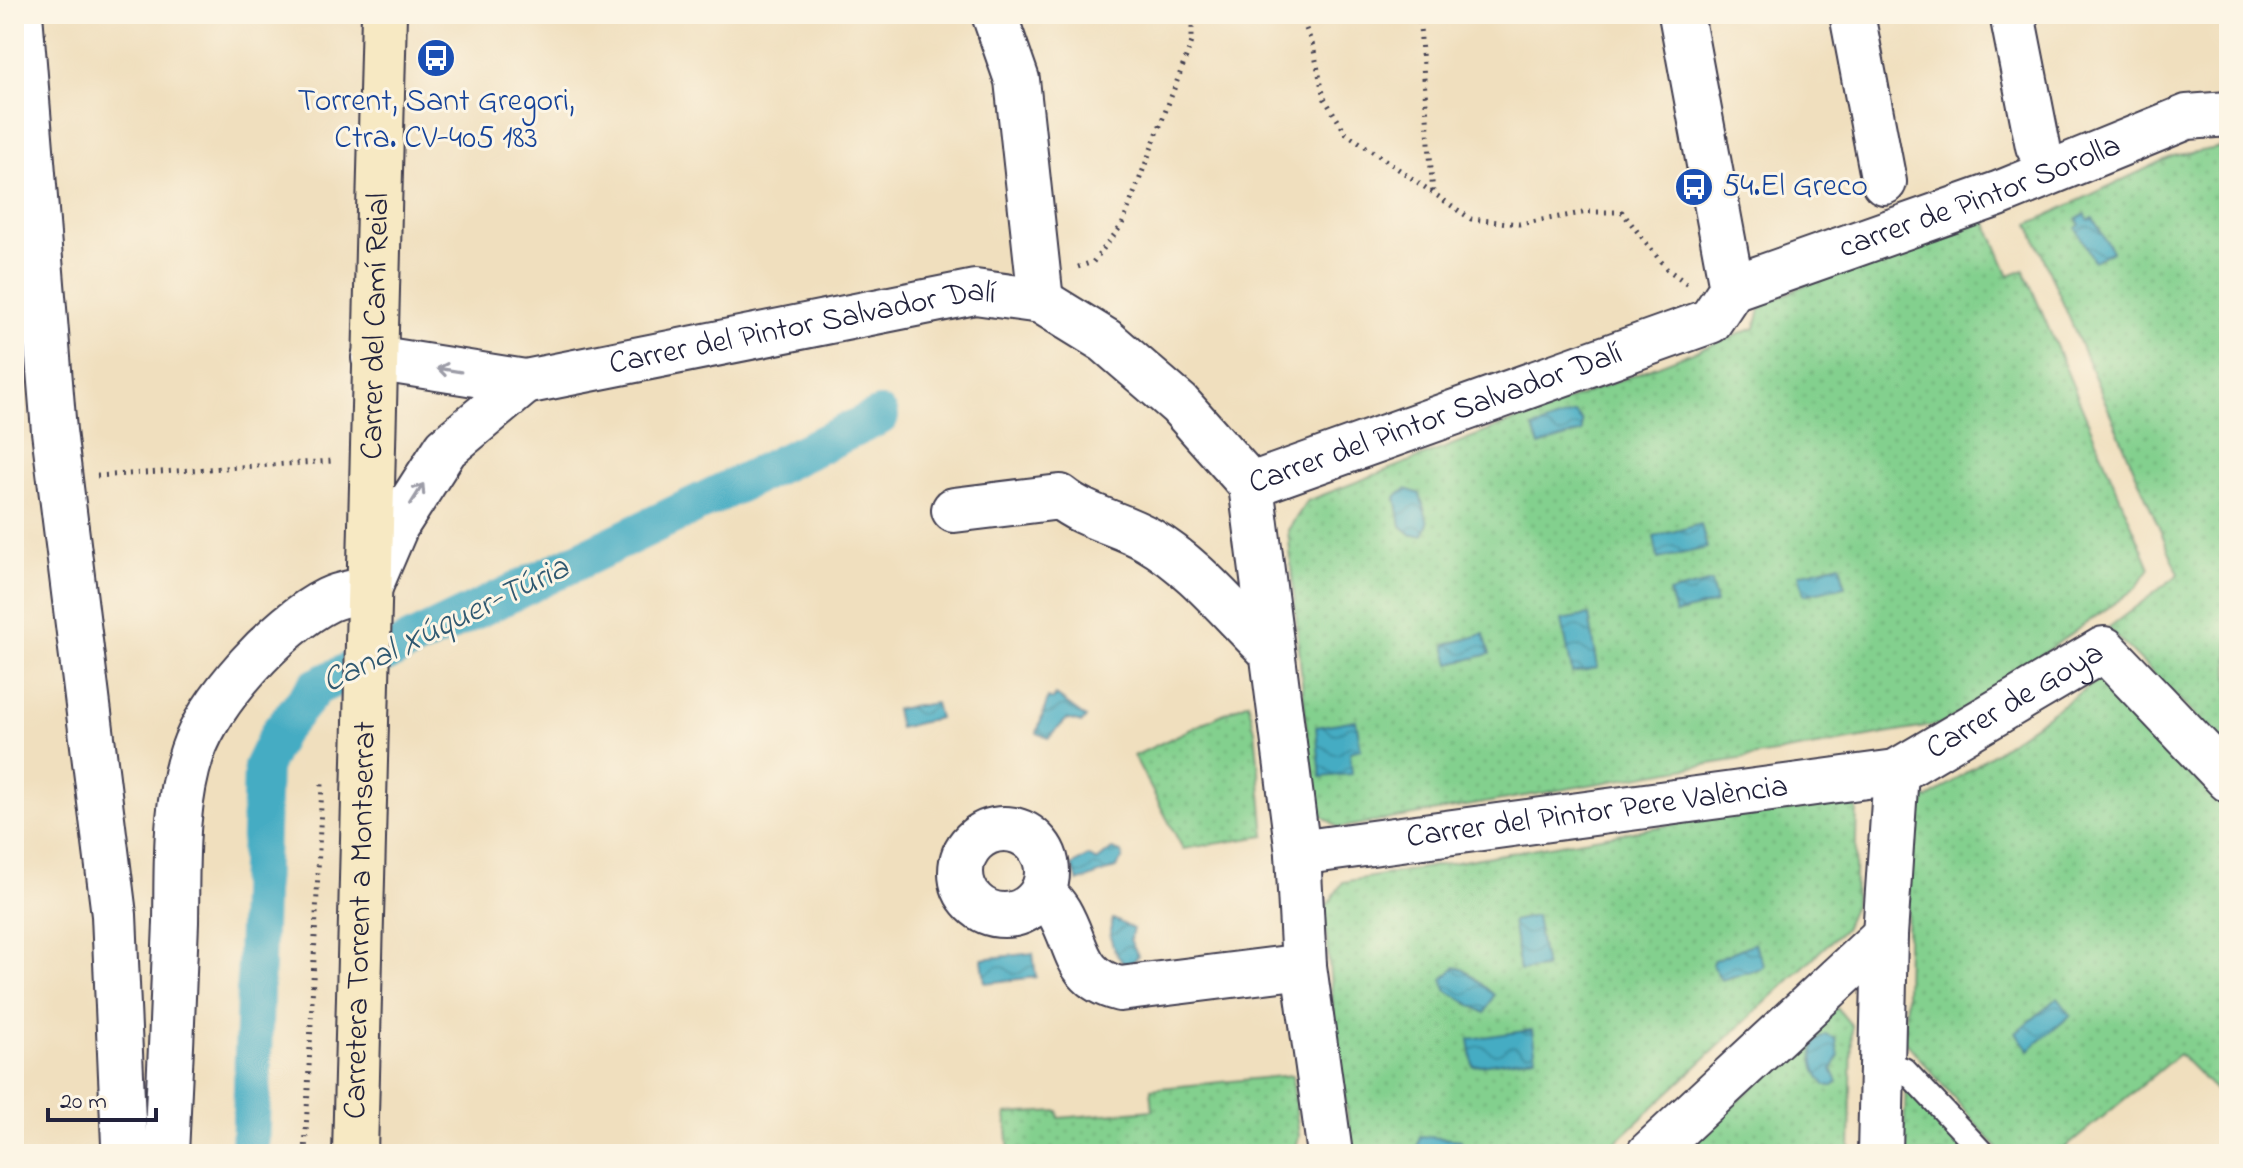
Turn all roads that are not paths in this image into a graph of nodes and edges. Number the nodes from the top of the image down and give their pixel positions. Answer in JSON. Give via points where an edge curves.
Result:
{"nodes":[{"id":1,"x":20,"y":14,"type":"edge"},
{"id":2,"x":384,"y":14,"type":"edge"},
{"id":3,"x":994,"y":14,"type":"edge"},
{"id":4,"x":1681,"y":14,"type":"edge"},
{"id":5,"x":1852,"y":14,"type":"edge"},
{"id":6,"x":2012,"y":14,"type":"edge"},
{"id":7,"x":2229,"y":114,"type":"edge"},
{"id":8,"x":2038,"y":146,"type":"dead end"},
{"id":9,"x":1884,"y":182,"type":"dead end"},
{"id":10,"x":1040,"y":290,"type":"junction"},
{"id":11,"x":1726,"y":295,"type":"junction"},
{"id":12,"x":374,"y":358,"type":"junction"},
{"id":13,"x":525,"y":382,"type":"junction"},
{"id":14,"x":1251,"y":485,"type":"junction"},
{"id":15,"x":954,"y":510,"type":"dead end"},
{"id":16,"x":369,"y":598,"type":"junction"},
{"id":17,"x":1272,"y":652,"type":"junction"},
{"id":18,"x":1896,"y":772,"type":"junction"},
{"id":19,"x":2229,"y":780,"type":"edge"},
{"id":20,"x":1298,"y":853,"type":"junction"},
{"id":21,"x":1043,"y":892,"type":"dead end"},
{"id":22,"x":1885,"y":935,"type":"junction"},
{"id":23,"x":1304,"y":966,"type":"junction"},
{"id":24,"x":1882,"y":1061,"type":"junction"},
{"id":25,"x":136,"y":1154,"type":"edge"},
{"id":26,"x":166,"y":1154,"type":"edge"},
{"id":27,"x":355,"y":1154,"type":"edge"},
{"id":28,"x":1330,"y":1154,"type":"edge"},
{"id":29,"x":1649,"y":1154,"type":"edge"},
{"id":30,"x":1880,"y":1154,"type":"edge"},
{"id":31,"x":1984,"y":1154,"type":"edge"}],
"edges":[{"from":1,"to":25,"type":"street","via":[[60,478],[114,915],[124,1144]]},
{"from":2,"to":12,"type":"main road","name":"Carrer del Camí Reial"},
{"from":3,"to":10,"type":"street","via":[[1017,80]]},
{"from":4,"to":11,"type":"street"},
{"from":5,"to":9,"type":"street"},
{"from":6,"to":8,"type":"street"},
{"from":7,"to":11,"type":"street","name":"carrer de Pintor Sorolla","via":[[2187,117]]},
{"from":10,"to":13,"type":"street","name":"Carrer del Pintor Salvador Dalí","via":[[975,292]]},
{"from":10,"to":14,"type":"street","name":"Carrer del Pintor Salvador Dalí","via":[[1169,395]]},
{"from":11,"to":14,"type":"street","name":"Carrer del Pintor Salvador Dalí","via":[[1710,321]]},
{"from":13,"to":12,"type":"street","name":"Carrer del Pintor Salvador Dalí","one_way":true},
{"from":12,"to":16,"type":"main road","name":"Carrer del Camí Reial"},
{"from":16,"to":13,"type":"street","name":"Carrer del Pintor Salvador Dalí","one_way":true,"via":[[396,526],[446,448]]},
{"from":14,"to":17,"type":"street"},
{"from":15,"to":17,"type":"street","via":[[1060,497],[1149,540],[1190,571]]},
{"from":16,"to":26,"type":"street","via":[[329,599],[296,622],[234,684],[193,749],[183,783],[177,845]]},
{"from":16,"to":27,"type":"main road","name":"Carretera Torrent a Montserrat"},
{"from":17,"to":20,"type":"street"},
{"from":18,"to":19,"type":"street","name":"Carrer de Goya","via":[[2104,649]]},
{"from":18,"to":20,"type":"street","name":"Carrer del Pintor Pere València"},
{"from":18,"to":22,"type":"street"},
{"from":20,"to":23,"type":"street"},
{"from":21,"to":23,"type":"street","via":[[1060,913],[1085,968],[1101,985],[1120,989]]},
{"from":22,"to":24,"type":"street"},
{"from":22,"to":29,"type":"street"},
{"from":23,"to":28,"type":"street"},
{"from":24,"to":30,"type":"street"},
{"from":24,"to":31,"type":"lane","via":[[1904,1069]]}]}
